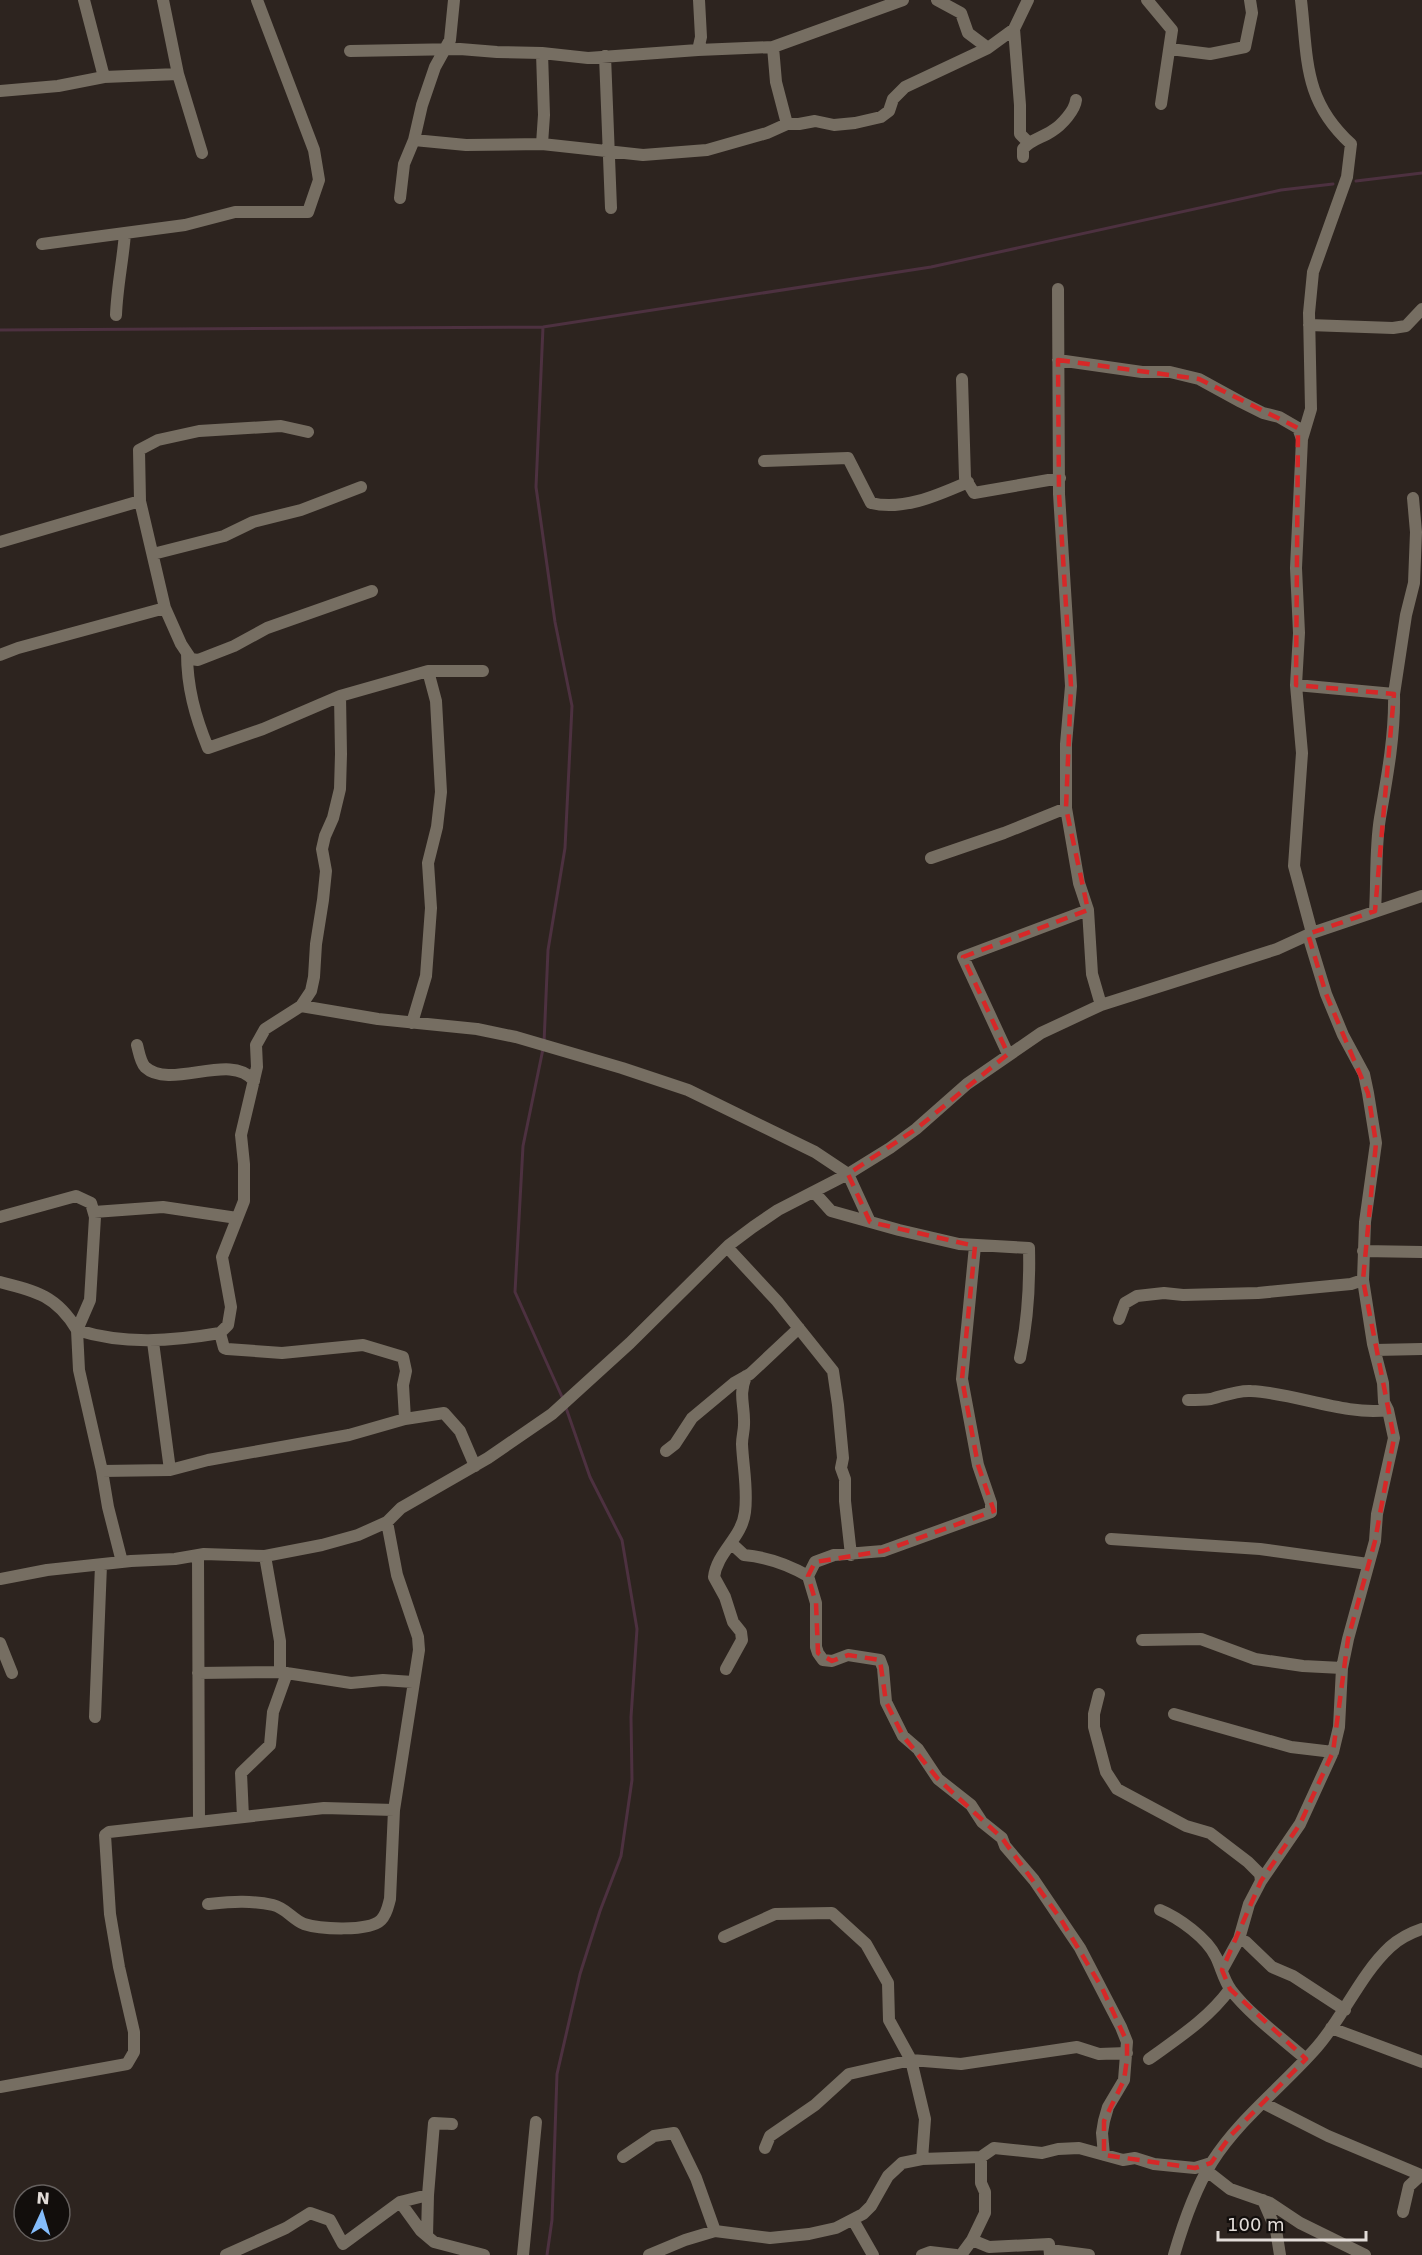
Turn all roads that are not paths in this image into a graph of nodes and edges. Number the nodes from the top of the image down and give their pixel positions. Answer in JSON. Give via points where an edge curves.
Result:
{"nodes":[{"id":1,"x":84,"y":0,"type":"edge"},
{"id":2,"x":164,"y":0,"type":"edge"},
{"id":3,"x":257,"y":0,"type":"edge"},
{"id":4,"x":454,"y":0,"type":"edge"},
{"id":5,"x":699,"y":0,"type":"edge"},
{"id":6,"x":903,"y":0,"type":"edge"},
{"id":7,"x":938,"y":0,"type":"edge"},
{"id":8,"x":957,"y":0,"type":"edge"},
{"id":9,"x":1028,"y":0,"type":"edge"},
{"id":10,"x":1148,"y":0,"type":"edge"},
{"id":11,"x":1250,"y":0,"type":"edge"},
{"id":12,"x":1301,"y":0,"type":"edge"},
{"id":13,"x":961,"y":13,"type":"junction"},
{"id":14,"x":1014,"y":29,"type":"junction"},
{"id":15,"x":773,"y":47,"type":"junction"},
{"id":16,"x":988,"y":48,"type":"junction"},
{"id":17,"x":444,"y":49,"type":"junction"},
{"id":18,"x":1170,"y":49,"type":"junction"},
{"id":19,"x":698,"y":50,"type":"junction"},
{"id":20,"x":350,"y":51,"type":"dead end"},
{"id":21,"x":542,"y":53,"type":"junction"},
{"id":22,"x":605,"y":56,"type":"junction"},
{"id":23,"x":178,"y":74,"type":"junction"},
{"id":24,"x":104,"y":77,"type":"junction"},
{"id":25,"x":0,"y":91,"type":"edge"},
{"id":26,"x":1076,"y":100,"type":"dead end"},
{"id":27,"x":1161,"y":104,"type":"dead end"},
{"id":28,"x":787,"y":124,"type":"junction"},
{"id":29,"x":414,"y":140,"type":"junction"},
{"id":30,"x":1029,"y":142,"type":"junction"},
{"id":31,"x":542,"y":144,"type":"junction"},
{"id":32,"x":610,"y":150,"type":"junction"},
{"id":33,"x":202,"y":153,"type":"dead end"},
{"id":34,"x":1023,"y":157,"type":"dead end"},
{"id":35,"x":400,"y":198,"type":"dead end"},
{"id":36,"x":611,"y":208,"type":"dead end"},
{"id":37,"x":125,"y":232,"type":"junction"},
{"id":38,"x":42,"y":244,"type":"dead end"},
{"id":39,"x":1058,"y":289,"type":"dead end"},
{"id":40,"x":1422,"y":309,"type":"edge"},
{"id":41,"x":116,"y":315,"type":"dead end"},
{"id":42,"x":1309,"y":325,"type":"junction"},
{"id":43,"x":1058,"y":360,"type":"junction"},
{"id":44,"x":962,"y":379,"type":"dead end"},
{"id":45,"x":308,"y":432,"type":"dead end"},
{"id":46,"x":1302,"y":439,"type":"junction"},
{"id":47,"x":764,"y":461,"type":"dead end"},
{"id":48,"x":1060,"y":478,"type":"junction"},
{"id":49,"x":968,"y":482,"type":"junction"},
{"id":50,"x":361,"y":487,"type":"dead end"},
{"id":51,"x":1413,"y":498,"type":"dead end"},
{"id":52,"x":140,"y":501,"type":"junction"},
{"id":53,"x":0,"y":542,"type":"edge"},
{"id":54,"x":153,"y":554,"type":"junction"},
{"id":55,"x":372,"y":591,"type":"dead end"},
{"id":56,"x":165,"y":608,"type":"junction"},
{"id":57,"x":187,"y":653,"type":"junction"},
{"id":58,"x":0,"y":655,"type":"edge"},
{"id":59,"x":428,"y":671,"type":"junction"},
{"id":60,"x":483,"y":671,"type":"dead end"},
{"id":61,"x":1296,"y":685,"type":"junction"},
{"id":62,"x":1394,"y":694,"type":"junction"},
{"id":63,"x":340,"y":696,"type":"junction"},
{"id":64,"x":1066,"y":808,"type":"junction"},
{"id":65,"x":931,"y":858,"type":"dead end"},
{"id":66,"x":1422,"y":896,"type":"edge"},
{"id":67,"x":1088,"y":910,"type":"junction"},
{"id":68,"x":1375,"y":911,"type":"junction"},
{"id":69,"x":1310,"y":934,"type":"junction"},
{"id":70,"x":1101,"y":1005,"type":"junction"},
{"id":71,"x":301,"y":1006,"type":"junction"},
{"id":72,"x":412,"y":1023,"type":"junction"},
{"id":73,"x":137,"y":1045,"type":"dead end"},
{"id":74,"x":1008,"y":1054,"type":"junction"},
{"id":75,"x":254,"y":1082,"type":"junction"},
{"id":76,"x":848,"y":1174,"type":"junction"},
{"id":77,"x":814,"y":1192,"type":"junction"},
{"id":78,"x":94,"y":1212,"type":"junction"},
{"id":79,"x":0,"y":1217,"type":"edge"},
{"id":80,"x":237,"y":1218,"type":"junction"},
{"id":81,"x":870,"y":1222,"type":"junction"},
{"id":82,"x":975,"y":1246,"type":"junction"},
{"id":83,"x":727,"y":1247,"type":"junction"},
{"id":84,"x":1363,"y":1251,"type":"junction"},
{"id":85,"x":1422,"y":1252,"type":"edge"},
{"id":86,"x":1363,"y":1280,"type":"junction"},
{"id":87,"x":0,"y":1282,"type":"edge"},
{"id":88,"x":1119,"y":1318,"type":"dead end"},
{"id":89,"x":799,"y":1328,"type":"junction"},
{"id":90,"x":77,"y":1330,"type":"junction"},
{"id":91,"x":220,"y":1333,"type":"junction"},
{"id":92,"x":153,"y":1342,"type":"junction"},
{"id":93,"x":1422,"y":1349,"type":"edge"},
{"id":94,"x":1375,"y":1350,"type":"junction"},
{"id":95,"x":1020,"y":1358,"type":"dead end"},
{"id":96,"x":746,"y":1376,"type":"junction"},
{"id":97,"x":1188,"y":1400,"type":"dead end"},
{"id":98,"x":1388,"y":1410,"type":"junction"},
{"id":99,"x":405,"y":1419,"type":"junction"},
{"id":100,"x":666,"y":1451,"type":"dead end"},
{"id":101,"x":475,"y":1466,"type":"junction"},
{"id":102,"x":170,"y":1470,"type":"junction"},
{"id":103,"x":102,"y":1471,"type":"junction"},
{"id":104,"x":387,"y":1522,"type":"junction"},
{"id":105,"x":1111,"y":1539,"type":"dead end"},
{"id":106,"x":731,"y":1543,"type":"junction"},
{"id":107,"x":198,"y":1555,"type":"junction"},
{"id":108,"x":851,"y":1555,"type":"junction"},
{"id":109,"x":266,"y":1556,"type":"junction"},
{"id":110,"x":122,"y":1562,"type":"junction"},
{"id":111,"x":101,"y":1564,"type":"junction"},
{"id":112,"x":1368,"y":1564,"type":"junction"},
{"id":113,"x":808,"y":1576,"type":"junction"},
{"id":114,"x":0,"y":1579,"type":"edge"},
{"id":115,"x":1142,"y":1640,"type":"dead end"},
{"id":116,"x":0,"y":1643,"type":"edge"},
{"id":117,"x":1342,"y":1668,"type":"junction"},
{"id":118,"x":726,"y":1669,"type":"dead end"},
{"id":119,"x":283,"y":1672,"type":"junction"},
{"id":120,"x":12,"y":1673,"type":"dead end"},
{"id":121,"x":198,"y":1673,"type":"junction"},
{"id":122,"x":413,"y":1682,"type":"junction"},
{"id":123,"x":1099,"y":1694,"type":"dead end"},
{"id":124,"x":1174,"y":1714,"type":"dead end"},
{"id":125,"x":95,"y":1717,"type":"dead end"},
{"id":126,"x":1333,"y":1752,"type":"junction"},
{"id":127,"x":394,"y":1810,"type":"junction"},
{"id":128,"x":243,"y":1817,"type":"junction"},
{"id":129,"x":199,"y":1822,"type":"junction"},
{"id":130,"x":1261,"y":1881,"type":"junction"},
{"id":131,"x":208,"y":1904,"type":"dead end"},
{"id":132,"x":1160,"y":1910,"type":"dead end"},
{"id":133,"x":1422,"y":1929,"type":"edge"},
{"id":134,"x":724,"y":1937,"type":"dead end"},
{"id":135,"x":1239,"y":1939,"type":"junction"},
{"id":136,"x":1222,"y":1970,"type":"junction"},
{"id":137,"x":1230,"y":1989,"type":"junction"},
{"id":138,"x":1345,"y":2010,"type":"junction"},
{"id":139,"x":1331,"y":2028,"type":"junction"},
{"id":140,"x":1127,"y":2053,"type":"junction"},
{"id":141,"x":1149,"y":2059,"type":"dead end"},
{"id":142,"x":1306,"y":2059,"type":"junction"},
{"id":143,"x":911,"y":2060,"type":"junction"},
{"id":144,"x":1422,"y":2062,"type":"edge"},
{"id":145,"x":0,"y":2087,"type":"edge"},
{"id":146,"x":1263,"y":2103,"type":"junction"},
{"id":147,"x":536,"y":2122,"type":"dead end"},
{"id":148,"x":453,"y":2124,"type":"dead end"},
{"id":149,"x":765,"y":2148,"type":"dead end"},
{"id":150,"x":1104,"y":2155,"type":"junction"},
{"id":151,"x":623,"y":2157,"type":"dead end"},
{"id":152,"x":981,"y":2157,"type":"junction"},
{"id":153,"x":922,"y":2159,"type":"junction"},
{"id":154,"x":1204,"y":2171,"type":"junction"},
{"id":155,"x":428,"y":2195,"type":"junction"},
{"id":156,"x":1263,"y":2200,"type":"junction"},
{"id":157,"x":400,"y":2202,"type":"junction"},
{"id":158,"x":1403,"y":2212,"type":"dead end"},
{"id":159,"x":853,"y":2220,"type":"junction"},
{"id":160,"x":715,"y":2231,"type":"junction"},
{"id":161,"x":427,"y":2236,"type":"junction"},
{"id":162,"x":972,"y":2240,"type":"junction"},
{"id":163,"x":1050,"y":2252,"type":"edge"},
{"id":164,"x":226,"y":2255,"type":"edge"},
{"id":165,"x":484,"y":2255,"type":"edge"},
{"id":166,"x":523,"y":2255,"type":"edge"},
{"id":167,"x":649,"y":2255,"type":"edge"},
{"id":168,"x":873,"y":2255,"type":"edge"},
{"id":169,"x":922,"y":2255,"type":"edge"},
{"id":170,"x":956,"y":2255,"type":"edge"},
{"id":171,"x":961,"y":2255,"type":"edge"},
{"id":172,"x":1089,"y":2255,"type":"edge"},
{"id":173,"x":1174,"y":2255,"type":"edge"},
{"id":174,"x":1280,"y":2255,"type":"edge"},
{"id":175,"x":1365,"y":2255,"type":"edge"}],
"edges":[{"from":1,"to":24,"type":"street"},
{"from":2,"to":23,"type":"street"},
{"from":3,"to":37,"type":"street","via":[[314,150],[319,180],[308,212],[235,212],[185,225]]},
{"from":4,"to":17,"type":"street","via":[[450,40]]},
{"from":5,"to":19,"type":"street"},
{"from":6,"to":15,"type":"street"},
{"from":7,"to":13,"type":"street"},
{"from":8,"to":13,"type":"street"},
{"from":9,"to":14,"type":"street"},
{"from":10,"to":18,"type":"street","via":[[1172,30]]},
{"from":11,"to":18,"type":"street","via":[[1252,13],[1245,47],[1210,54]]},
{"from":12,"to":42,"type":"street","via":[[1307,66],[1317,100],[1333,127],[1351,144],[1347,177],[1312,272]]},
{"from":13,"to":16,"type":"street","via":[[968,33]]},
{"from":14,"to":16,"type":"street"},
{"from":14,"to":30,"type":"street","via":[[1020,134]]},
{"from":15,"to":19,"type":"street"},
{"from":15,"to":28,"type":"street","via":[[776,82]]},
{"from":16,"to":28,"type":"street","via":[[905,87],[881,117],[834,125],[815,120]]},
{"from":17,"to":20,"type":"street"},
{"from":17,"to":21,"type":"street"},
{"from":17,"to":29,"type":"street","via":[[422,105]]},
{"from":18,"to":27,"type":"street"},
{"from":19,"to":22,"type":"street"},
{"from":21,"to":22,"type":"street"},
{"from":21,"to":31,"type":"street"},
{"from":22,"to":32,"type":"street"},
{"from":23,"to":24,"type":"street"},
{"from":23,"to":33,"type":"street"},
{"from":24,"to":25,"type":"street"},
{"from":26,"to":30,"type":"street","via":[[1075,107],[1054,130]]},
{"from":28,"to":32,"type":"street","via":[[707,150],[643,155]]},
{"from":29,"to":31,"type":"street","via":[[466,145]]},
{"from":29,"to":35,"type":"street","via":[[404,164]]},
{"from":30,"to":34,"type":"street"},
{"from":31,"to":32,"type":"street"},
{"from":32,"to":36,"type":"street"},
{"from":37,"to":38,"type":"street"},
{"from":37,"to":41,"type":"street"},
{"from":39,"to":43,"type":"street"},
{"from":40,"to":42,"type":"street","via":[[1406,326],[1393,328]]},
{"from":42,"to":46,"type":"street","via":[[1311,410]]},
{"from":43,"to":46,"type":"street","via":[[1170,372],[1199,379],[1291,423]]},
{"from":43,"to":48,"type":"street"},
{"from":44,"to":49,"type":"street"},
{"from":45,"to":52,"type":"street","via":[[281,426],[199,431],[158,440],[139,450]]},
{"from":46,"to":61,"type":"street"},
{"from":47,"to":49,"type":"street","via":[[848,458],[871,503],[885,506],[919,501]]},
{"from":48,"to":49,"type":"street","via":[[974,493]]},
{"from":48,"to":64,"type":"street","via":[[1071,686]]},
{"from":50,"to":54,"type":"street","via":[[301,510],[253,522],[224,536]]},
{"from":51,"to":62,"type":"street","via":[[1414,583]]},
{"from":52,"to":53,"type":"street"},
{"from":52,"to":54,"type":"street"},
{"from":54,"to":56,"type":"street"},
{"from":55,"to":57,"type":"street","via":[[267,628],[198,660]]},
{"from":56,"to":57,"type":"street"},
{"from":56,"to":58,"type":"street"},
{"from":57,"to":63,"type":"street","via":[[187,678],[208,747]]},
{"from":59,"to":60,"type":"street"},
{"from":59,"to":63,"type":"street"},
{"from":59,"to":72,"type":"street","via":[[436,701],[441,792],[428,863],[431,908],[426,976]]},
{"from":61,"to":62,"type":"street"},
{"from":61,"to":69,"type":"street","via":[[1302,753],[1294,866]]},
{"from":62,"to":68,"type":"street"},
{"from":63,"to":71,"type":"street","via":[[340,789],[322,849],[325,880],[314,977]]},
{"from":64,"to":65,"type":"street"},
{"from":64,"to":67,"type":"street","via":[[1079,883]]},
{"from":66,"to":68,"type":"street"},
{"from":67,"to":70,"type":"street","via":[[1092,974]]},
{"from":67,"to":74,"type":"street","via":[[963,957]]},
{"from":68,"to":69,"type":"street"},
{"from":69,"to":70,"type":"street","via":[[1277,949]]},
{"from":69,"to":84,"type":"street","via":[[1326,994],[1342,1035],[1364,1074],[1368,1093],[1376,1143]]},
{"from":70,"to":74,"type":"street","via":[[1041,1033]]},
{"from":71,"to":72,"type":"street"},
{"from":71,"to":75,"type":"street","via":[[259,1037]]},
{"from":72,"to":76,"type":"street","via":[[516,1037],[688,1090],[815,1152]]},
{"from":73,"to":75,"type":"street","via":[[141,1061],[156,1073],[229,1070],[249,1075]]},
{"from":74,"to":76,"type":"street","via":[[916,1129]]},
{"from":75,"to":80,"type":"street","via":[[241,1135],[245,1193]]},
{"from":76,"to":77,"type":"street"},
{"from":76,"to":81,"type":"street"},
{"from":77,"to":81,"type":"street","via":[[831,1211]]},
{"from":77,"to":83,"type":"street","via":[[778,1210]]},
{"from":78,"to":79,"type":"street","via":[[91,1203],[76,1196]]},
{"from":78,"to":80,"type":"street","via":[[163,1207]]},
{"from":78,"to":90,"type":"street","via":[[90,1300]]},
{"from":80,"to":91,"type":"street","via":[[222,1257],[231,1307],[228,1325]]},
{"from":81,"to":82,"type":"street"},
{"from":82,"to":95,"type":"street","via":[[1029,1248],[1028,1321]]},
{"from":82,"to":108,"type":"street","via":[[962,1379],[991,1512],[884,1551]]},
{"from":83,"to":89,"type":"street"},
{"from":83,"to":101,"type":"street","via":[[552,1414]]},
{"from":84,"to":85,"type":"street"},
{"from":84,"to":86,"type":"street"},
{"from":86,"to":88,"type":"street","via":[[1258,1293],[1137,1296],[1125,1303]]},
{"from":86,"to":94,"type":"street"},
{"from":87,"to":90,"type":"street","via":[[41,1294],[69,1317]]},
{"from":89,"to":96,"type":"street"},
{"from":89,"to":108,"type":"street","via":[[836,1380]]},
{"from":90,"to":92,"type":"street"},
{"from":90,"to":103,"type":"street","via":[[79,1370]]},
{"from":91,"to":92,"type":"street"},
{"from":91,"to":99,"type":"street","via":[[227,1349],[282,1353],[363,1345],[403,1357]]},
{"from":92,"to":102,"type":"street"},
{"from":93,"to":94,"type":"street"},
{"from":94,"to":98,"type":"street"},
{"from":96,"to":100,"type":"street","via":[[692,1418]]},
{"from":96,"to":106,"type":"street","via":[[741,1389],[745,1513],[743,1526]]},
{"from":97,"to":98,"type":"street","via":[[1249,1390],[1350,1409]]},
{"from":98,"to":112,"type":"street","via":[[1394,1438]]},
{"from":99,"to":101,"type":"street","via":[[444,1413],[460,1431]]},
{"from":99,"to":102,"type":"street","via":[[350,1435]]},
{"from":101,"to":104,"type":"street","via":[[401,1508]]},
{"from":102,"to":103,"type":"street"},
{"from":103,"to":110,"type":"street"},
{"from":104,"to":109,"type":"street","via":[[358,1535]]},
{"from":104,"to":122,"type":"street","via":[[397,1575],[418,1637]]},
{"from":105,"to":112,"type":"street","via":[[1260,1549]]},
{"from":106,"to":113,"type":"street","via":[[744,1555],[791,1566]]},
{"from":106,"to":118,"type":"street","via":[[719,1560],[714,1577],[741,1632],[742,1640]]},
{"from":107,"to":109,"type":"street"},
{"from":107,"to":110,"type":"street"},
{"from":107,"to":121,"type":"street"},
{"from":108,"to":113,"type":"street","via":[[834,1555],[815,1562]]},
{"from":109,"to":119,"type":"street"},
{"from":110,"to":111,"type":"street"},
{"from":111,"to":114,"type":"street"},
{"from":111,"to":125,"type":"street"},
{"from":112,"to":117,"type":"street"},
{"from":113,"to":140,"type":"street","via":[[816,1603],[818,1653],[823,1660],[848,1655],[880,1660],[886,1702],[903,1736],[918,1749],[938,1779],[971,1805],[982,1822],[1002,1838],[1034,1880],[1102,1988],[1127,2042]]},
{"from":115,"to":117,"type":"street","via":[[1201,1639],[1256,1659]]},
{"from":116,"to":120,"type":"street"},
{"from":117,"to":126,"type":"street","via":[[1339,1727]]},
{"from":119,"to":121,"type":"street"},
{"from":119,"to":122,"type":"street","via":[[351,1683]]},
{"from":119,"to":128,"type":"street","via":[[270,1745],[241,1773]]},
{"from":121,"to":129,"type":"street"},
{"from":122,"to":127,"type":"street"},
{"from":123,"to":130,"type":"street","via":[[1094,1727],[1106,1772],[1117,1789],[1186,1826],[1210,1833],[1248,1862],[1260,1874]]},
{"from":124,"to":126,"type":"street","via":[[1291,1747]]},
{"from":126,"to":130,"type":"street","via":[[1300,1824]]},
{"from":127,"to":128,"type":"street","via":[[324,1808]]},
{"from":127,"to":131,"type":"street","via":[[390,1899],[380,1922],[341,1929],[306,1924],[275,1905],[233,1901]]},
{"from":128,"to":129,"type":"street"},
{"from":129,"to":145,"type":"street","via":[[105,1835],[110,1914],[134,2032],[132,2059],[127,2064]]},
{"from":130,"to":135,"type":"street","via":[[1249,1904]]},
{"from":132,"to":136,"type":"street","via":[[1177,1917],[1197,1936],[1214,1953]]},
{"from":133,"to":138,"type":"street","via":[[1405,1935],[1390,1947]]},
{"from":134,"to":143,"type":"street","via":[[775,1914],[832,1913],[866,1944],[888,1983],[889,2020]]},
{"from":135,"to":136,"type":"street"},
{"from":135,"to":138,"type":"street","via":[[1272,1967]]},
{"from":136,"to":137,"type":"street"},
{"from":137,"to":141,"type":"street","via":[[1218,2006]]},
{"from":137,"to":142,"type":"street"},
{"from":138,"to":139,"type":"street"},
{"from":139,"to":142,"type":"street"},
{"from":139,"to":144,"type":"street"},
{"from":140,"to":143,"type":"street","via":[[1099,2054],[1077,2047],[961,2064]]},
{"from":140,"to":150,"type":"street","via":[[1124,2080],[1104,2121]]},
{"from":142,"to":146,"type":"street"},
{"from":143,"to":149,"type":"street","via":[[849,2074],[815,2105],[770,2136]]},
{"from":143,"to":153,"type":"street","via":[[925,2119]]},
{"from":146,"to":154,"type":"street","via":[[1231,2135]]},
{"from":146,"to":158,"type":"street","via":[[1328,2136],[1421,2175],[1409,2186]]},
{"from":147,"to":166,"type":"street"},
{"from":148,"to":155,"type":"street","via":[[434,2123]]},
{"from":150,"to":152,"type":"street","via":[[1079,2148],[1042,2153],[994,2148]]},
{"from":150,"to":154,"type":"street"},
{"from":151,"to":160,"type":"street","via":[[654,2136],[674,2133]]},
{"from":152,"to":153,"type":"street"},
{"from":152,"to":162,"type":"street","via":[[985,2213]]},
{"from":153,"to":159,"type":"street","via":[[902,2163],[888,2176],[871,2206]]},
{"from":154,"to":156,"type":"street","via":[[1230,2189]]},
{"from":154,"to":173,"type":"street"},
{"from":155,"to":157,"type":"street"},
{"from":155,"to":161,"type":"street"},
{"from":156,"to":174,"type":"street","via":[[1276,2230]]},
{"from":156,"to":175,"type":"street"},
{"from":157,"to":161,"type":"street"},
{"from":157,"to":164,"type":"street","via":[[343,2244],[330,2220],[310,2213]]},
{"from":159,"to":160,"type":"street","via":[[836,2228],[789,2237]]},
{"from":159,"to":168,"type":"street"},
{"from":160,"to":167,"type":"street"},
{"from":161,"to":165,"type":"street","via":[[434,2242]]},
{"from":162,"to":163,"type":"street","via":[[989,2247],[1049,2244]]},
{"from":162,"to":171,"type":"street"},
{"from":163,"to":172,"type":"street"},
{"from":169,"to":170,"type":"street"}]}
